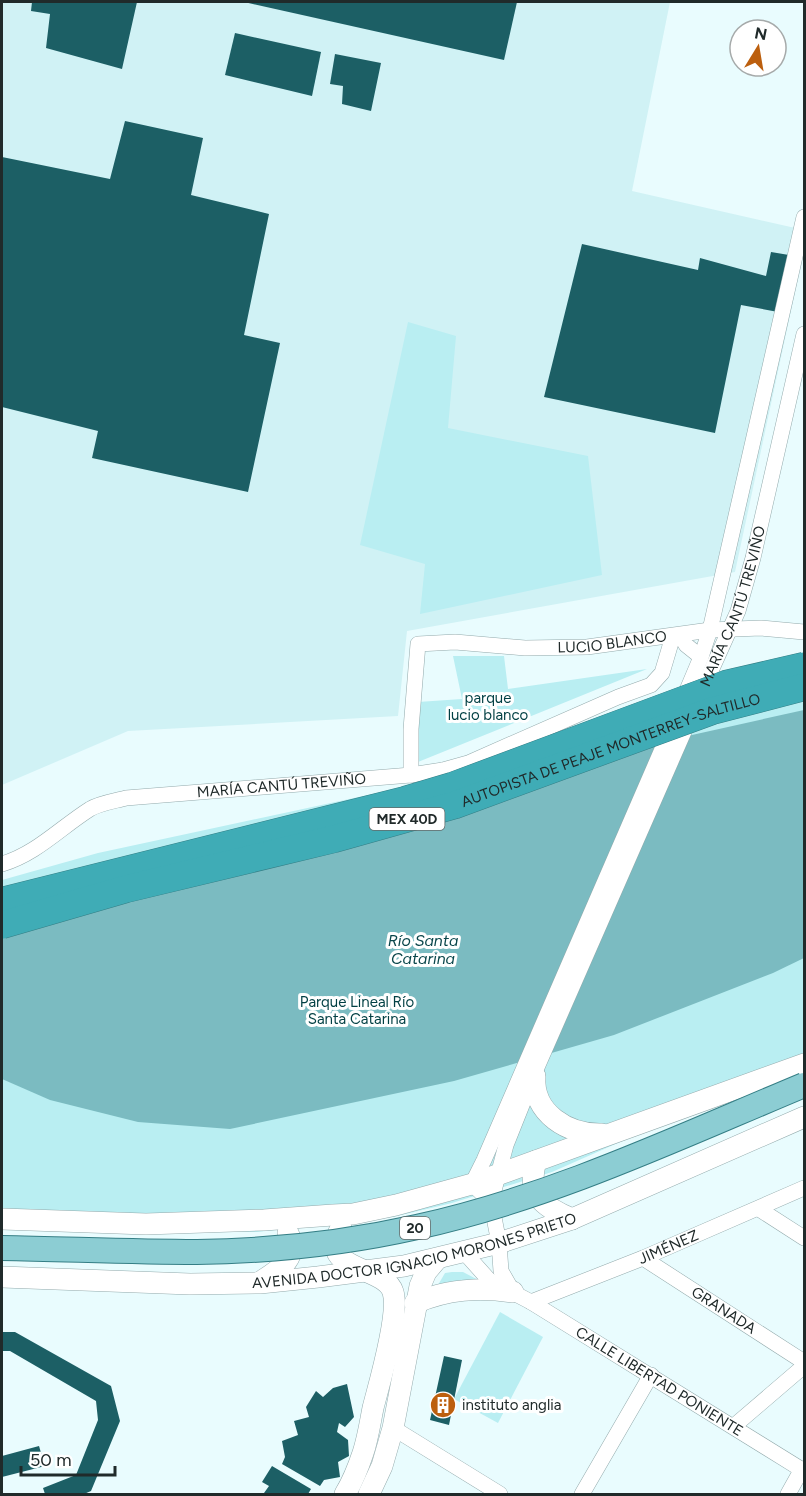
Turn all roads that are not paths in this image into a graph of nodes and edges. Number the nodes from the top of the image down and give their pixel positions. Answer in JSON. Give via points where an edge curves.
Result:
{"nodes":[{"id":1,"x":804,"y":217,"type":"edge"},
{"id":2,"x":804,"y":334,"type":"edge"},
{"id":3,"x":729,"y":629,"type":"junction"},
{"id":4,"x":710,"y":630,"type":"junction"},
{"id":5,"x":804,"y":632,"type":"edge"},
{"id":6,"x":673,"y":636,"type":"junction"},
{"id":7,"x":804,"y":666,"type":"edge"},
{"id":8,"x":701,"y":668,"type":"junction"},
{"id":9,"x":804,"y":687,"type":"edge"},
{"id":10,"x":411,"y":775,"type":"junction"},
{"id":11,"x":2,"y":864,"type":"edge"},
{"id":12,"x":2,"y":901,"type":"edge"},
{"id":13,"x":2,"y":925,"type":"edge"},
{"id":14,"x":804,"y":1064,"type":"edge"},
{"id":15,"x":531,"y":1073,"type":"junction"},
{"id":16,"x":804,"y":1085,"type":"edge"},
{"id":17,"x":804,"y":1102,"type":"edge"},
{"id":18,"x":804,"y":1117,"type":"edge"},
{"id":19,"x":614,"y":1133,"type":"junction"},
{"id":20,"x":536,"y":1161,"type":"junction"},
{"id":21,"x":498,"y":1175,"type":"junction"},
{"id":22,"x":472,"y":1184,"type":"junction"},
{"id":23,"x":804,"y":1188,"type":"edge"},
{"id":24,"x":491,"y":1202,"type":"junction"},
{"id":25,"x":759,"y":1209,"type":"junction"},
{"id":26,"x":353,"y":1214,"type":"junction"},
{"id":27,"x":572,"y":1219,"type":"junction"},
{"id":28,"x":2,"y":1220,"type":"edge"},
{"id":29,"x":264,"y":1220,"type":"junction"},
{"id":30,"x":804,"y":1238,"type":"edge"},
{"id":31,"x":499,"y":1244,"type":"junction"},
{"id":32,"x":2,"y":1248,"type":"edge"},
{"id":33,"x":464,"y":1252,"type":"junction"},
{"id":34,"x":643,"y":1258,"type":"junction"},
{"id":35,"x":437,"y":1259,"type":"junction"},
{"id":36,"x":2,"y":1264,"type":"edge"},
{"id":37,"x":361,"y":1271,"type":"junction"},
{"id":38,"x":2,"y":1277,"type":"edge"},
{"id":39,"x":260,"y":1283,"type":"junction"},
{"id":40,"x":522,"y":1297,"type":"junction"},
{"id":41,"x":415,"y":1303,"type":"junction"},
{"id":42,"x":804,"y":1364,"type":"edge"},
{"id":43,"x":651,"y":1375,"type":"junction"},
{"id":44,"x":734,"y":1426,"type":"junction"},
{"id":45,"x":393,"y":1428,"type":"junction"},
{"id":46,"x":803,"y":1470,"type":"edge"},
{"id":47,"x":345,"y":1494,"type":"edge"},
{"id":48,"x":369,"y":1494,"type":"edge"},
{"id":49,"x":500,"y":1494,"type":"edge"},
{"id":50,"x":582,"y":1494,"type":"edge"},
{"id":51,"x":788,"y":1494,"type":"edge"}],
"edges":[{"from":1,"to":4,"type":"street","name":"MARÍA CANTÚ TREVIÑO"},
{"from":2,"to":3,"type":"street","name":"MARÍA CANTÚ TREVIÑO","via":[[753,558]]},
{"from":3,"to":4,"type":"street","name":"LUCIO BLANCO"},
{"from":3,"to":5,"type":"street","name":"LUCIO BLANCO"},
{"from":3,"to":8,"type":"street","name":"MARÍA CANTÚ TREVIÑO"},
{"from":4,"to":6,"type":"street","name":"LUCIO BLANCO"},
{"from":4,"to":8,"type":"street","name":"MARÍA CANTÚ TREVIÑO"},
{"from":6,"to":8,"type":"street","name":"MARÍA CANTÚ TREVIÑO","via":[[686,645]]},
{"from":6,"to":10,"type":"street","name":"MARÍA CANTÚ TREVIÑO","via":[[652,676],[618,697],[468,763]]},
{"from":6,"to":10,"type":"street","name":"LUCIO BLANCO","via":[[556,648],[455,642],[418,644]]},
{"from":7,"to":12,"type":"highway","name":"AUTOPISTA DE PEAJE MONTERREY-SALTILLO","number":"MEX 40D","bridge":true,"via":[[726,684],[415,797]]},
{"from":8,"to":15,"type":"street","name":"MARÍA CANTÚ TREVIÑO","bridge":true},
{"from":8,"to":15,"type":"street","name":"MARÍA CANTÚ TREVIÑO","bridge":true},
{"from":9,"to":13,"type":"highway","name":"AUTOPISTA DE PEAJE MONTERREY-SALTILLO","number":"MEX 40D","bridge":true,"via":[[712,711],[455,805],[334,839],[126,889]]},
{"from":10,"to":11,"type":"street","name":"MARÍA CANTÚ TREVIÑO","via":[[126,798],[92,808],[27,854]]},
{"from":14,"to":19,"type":"street","number":"20"},
{"from":15,"to":19,"type":"street","via":[[541,1105],[554,1120],[581,1133]]},
{"from":15,"to":21,"type":"street"},
{"from":15,"to":22,"type":"street"},
{"from":16,"to":32,"type":"main road","name":"AVENIDA DOCTOR IGNACIO MORONES PRIETO","number":"20","bridge":true,"via":[[576,1181],[416,1228],[320,1243],[198,1252]]},
{"from":17,"to":36,"type":"main road","name":"AVENIDA DOCTOR IGNACIO MORONES PRIETO","number":"20","via":[[575,1197],[442,1237],[338,1257],[252,1265],[180,1268]]},
{"from":18,"to":27,"type":"street","name":"AVENIDA DOCTOR IGNACIO MORONES PRIETO","number":"20"},
{"from":19,"to":20,"type":"street","number":"20"},
{"from":20,"to":21,"type":"street","number":"20"},
{"from":20,"to":27,"type":"street","via":[[533,1185],[538,1197],[546,1206]]},
{"from":21,"to":22,"type":"street","number":"20"},
{"from":21,"to":24,"type":"street"},
{"from":22,"to":24,"type":"street"},
{"from":22,"to":26,"type":"street","number":"20"},
{"from":23,"to":25,"type":"street","name":"JIMÉNEZ"},
{"from":24,"to":31,"type":"street"},
{"from":25,"to":30,"type":"street"},
{"from":25,"to":34,"type":"street","name":"JIMÉNEZ"},
{"from":26,"to":29,"type":"street","number":"20"},
{"from":26,"to":37,"type":"street","via":[[340,1229],[336,1247],[345,1261]]},
{"from":27,"to":31,"type":"street","name":"AVENIDA DOCTOR IGNACIO MORONES PRIETO","number":"20"},
{"from":28,"to":29,"type":"street","number":"20","via":[[147,1224]]},
{"from":29,"to":39,"type":"street","via":[[283,1227],[292,1244],[287,1263]]},
{"from":31,"to":33,"type":"street","name":"AVENIDA DOCTOR IGNACIO MORONES PRIETO","number":"20"},
{"from":31,"to":40,"type":"street","via":[[501,1271]]},
{"from":33,"to":35,"type":"street","name":"AVENIDA DOCTOR IGNACIO MORONES PRIETO","number":"20"},
{"from":33,"to":40,"type":"street","name":"CALLE LIBERTAD PONIENTE","via":[[486,1277]]},
{"from":34,"to":40,"type":"street","name":"JIMÉNEZ"},
{"from":34,"to":42,"type":"street","name":"GRANADA"},
{"from":35,"to":37,"type":"street","name":"AVENIDA DOCTOR IGNACIO MORONES PRIETO","number":"20"},
{"from":35,"to":41,"type":"street","via":[[423,1279]]},
{"from":37,"to":39,"type":"street","name":"AVENIDA DOCTOR IGNACIO MORONES PRIETO","number":"20"},
{"from":37,"to":47,"type":"street","via":[[382,1278],[394,1297],[386,1362],[364,1450]]},
{"from":38,"to":39,"type":"street","name":"AVENIDA DOCTOR IGNACIO MORONES PRIETO","number":"20"},
{"from":40,"to":41,"type":"street","via":[[487,1288],[431,1296]]},
{"from":40,"to":43,"type":"street","name":"CALLE LIBERTAD PONIENTE"},
{"from":41,"to":45,"type":"street"},
{"from":42,"to":44,"type":"street"},
{"from":43,"to":44,"type":"street","name":"CALLE LIBERTAD PONIENTE"},
{"from":43,"to":50,"type":"street"},
{"from":44,"to":46,"type":"street","name":"CALLE LIBERTAD PONIENTE"},
{"from":45,"to":48,"type":"street"},
{"from":45,"to":49,"type":"street"},
{"from":46,"to":51,"type":"street"}]}
